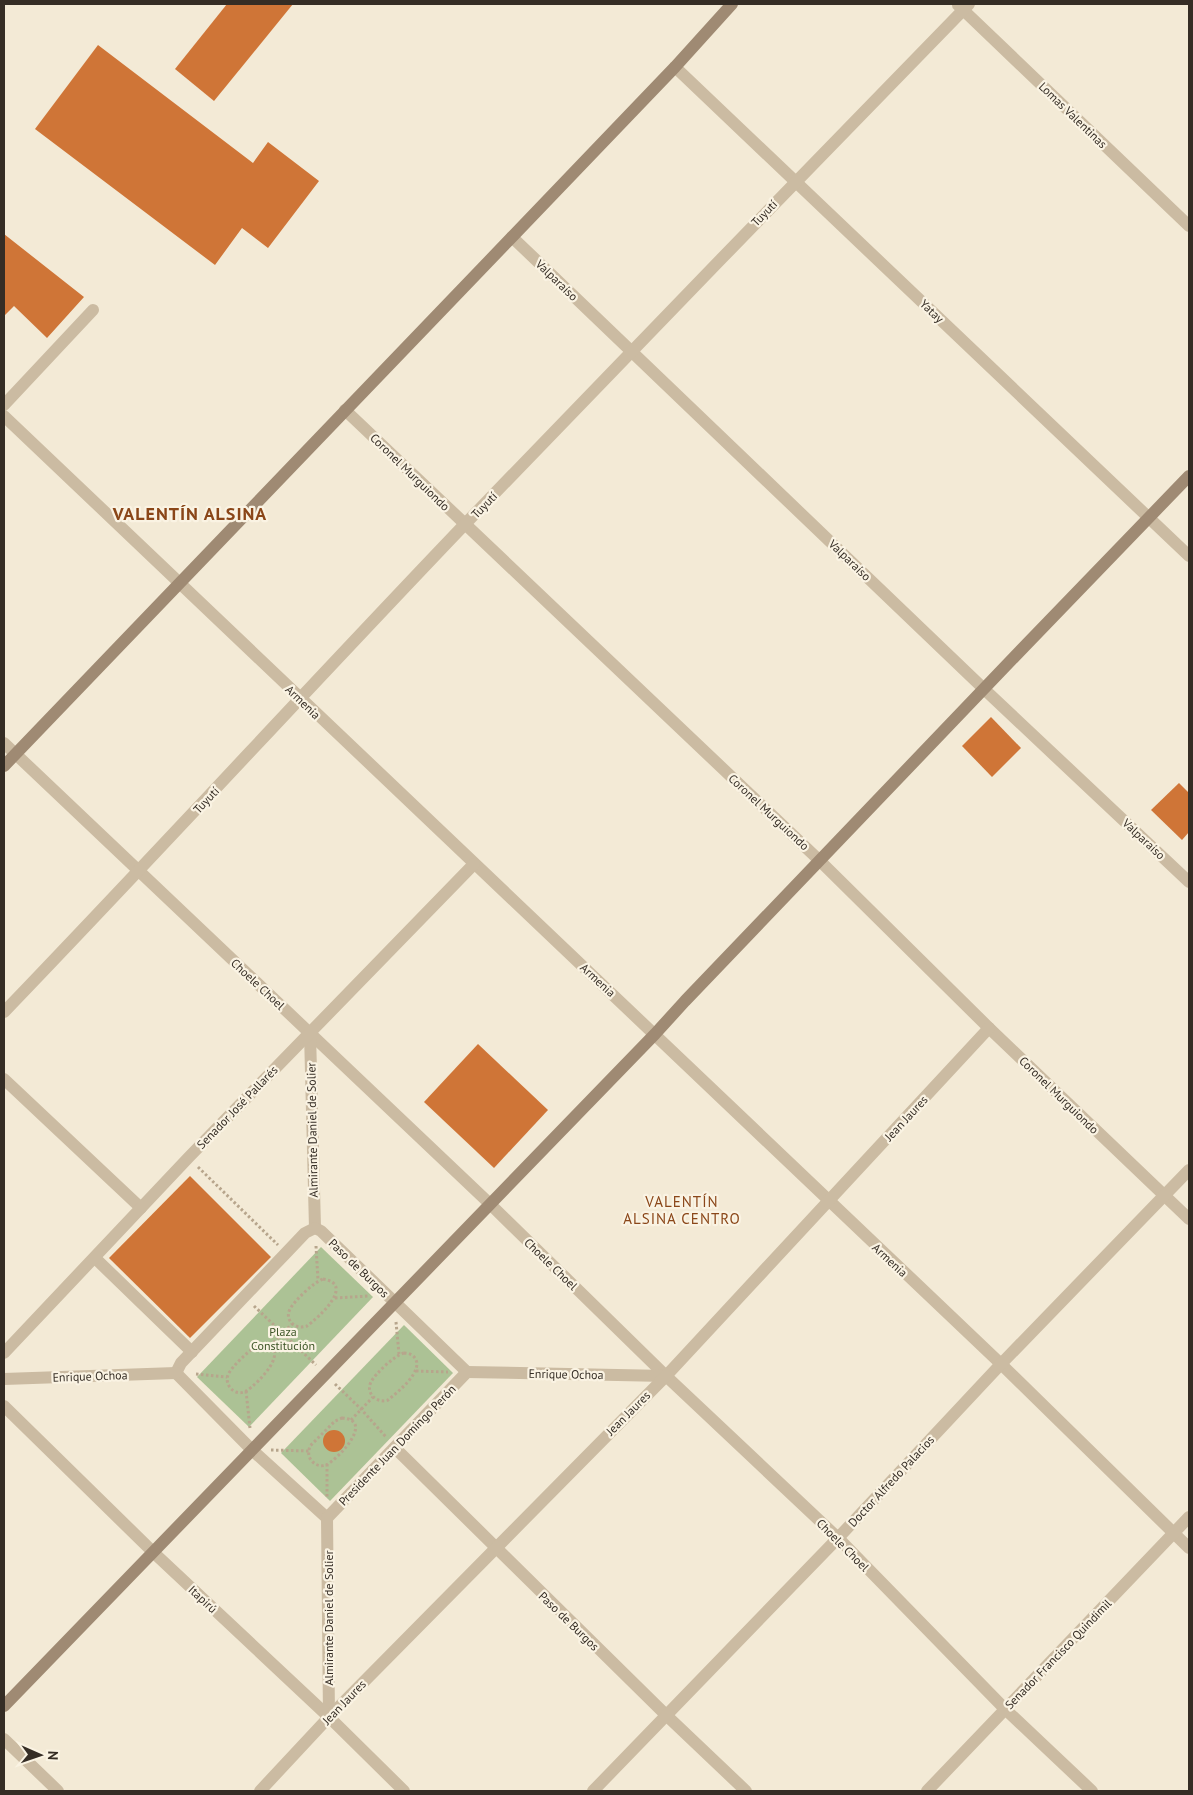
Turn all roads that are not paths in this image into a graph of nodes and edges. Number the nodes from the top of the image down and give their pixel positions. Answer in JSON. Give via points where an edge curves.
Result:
{"nodes":[{"id":1,"x":732,"y":4,"type":"edge"},
{"id":2,"x":963,"y":6,"type":"edge"},
{"id":3,"x":674,"y":67,"type":"junction"},
{"id":4,"x":796,"y":181,"type":"junction"},
{"id":5,"x":1189,"y":226,"type":"edge"},
{"id":6,"x":512,"y":237,"type":"junction"},
{"id":7,"x":93,"y":310,"type":"dead end"},
{"id":8,"x":632,"y":351,"type":"junction"},
{"id":9,"x":4,"y":405,"type":"edge"},
{"id":10,"x":345,"y":410,"type":"junction"},
{"id":11,"x":4,"y":416,"type":"edge"},
{"id":12,"x":1189,"y":476,"type":"edge"},
{"id":13,"x":1149,"y":518,"type":"junction"},
{"id":14,"x":465,"y":524,"type":"junction"},
{"id":15,"x":1189,"y":556,"type":"edge"},
{"id":16,"x":181,"y":584,"type":"junction"},
{"id":17,"x":984,"y":689,"type":"junction"},
{"id":18,"x":300,"y":700,"type":"junction"},
{"id":19,"x":4,"y":743,"type":"edge"},
{"id":20,"x":16,"y":755,"type":"junction"},
{"id":21,"x":4,"y":766,"type":"edge"},
{"id":22,"x":820,"y":860,"type":"junction"},
{"id":23,"x":474,"y":864,"type":"junction"},
{"id":24,"x":139,"y":872,"type":"junction"},
{"id":25,"x":1189,"y":882,"type":"edge"},
{"id":26,"x":4,"y":1012,"type":"edge"},
{"id":27,"x":989,"y":1028,"type":"junction"},
{"id":28,"x":310,"y":1033,"type":"junction"},
{"id":29,"x":655,"y":1034,"type":"junction"},
{"id":30,"x":4,"y":1079,"type":"edge"},
{"id":31,"x":1189,"y":1170,"type":"edge"},
{"id":32,"x":1164,"y":1196,"type":"junction"},
{"id":33,"x":829,"y":1202,"type":"junction"},
{"id":34,"x":489,"y":1203,"type":"junction"},
{"id":35,"x":141,"y":1208,"type":"junction"},
{"id":36,"x":1189,"y":1219,"type":"edge"},
{"id":37,"x":315,"y":1228,"type":"junction"},
{"id":38,"x":95,"y":1258,"type":"junction"},
{"id":39,"x":391,"y":1299,"type":"junction"},
{"id":40,"x":192,"y":1352,"type":"junction"},
{"id":41,"x":4,"y":1353,"type":"edge"},
{"id":42,"x":1001,"y":1364,"type":"junction"},
{"id":43,"x":467,"y":1372,"type":"junction"},
{"id":44,"x":176,"y":1373,"type":"junction"},
{"id":45,"x":666,"y":1376,"type":"junction"},
{"id":46,"x":4,"y":1379,"type":"edge"},
{"id":47,"x":4,"y":1406,"type":"edge"},
{"id":48,"x":395,"y":1448,"type":"junction"},
{"id":49,"x":252,"y":1449,"type":"junction"},
{"id":50,"x":1189,"y":1517,"type":"edge"},
{"id":51,"x":328,"y":1518,"type":"junction"},
{"id":52,"x":1174,"y":1533,"type":"junction"},
{"id":53,"x":838,"y":1538,"type":"junction"},
{"id":54,"x":495,"y":1548,"type":"junction"},
{"id":55,"x":1189,"y":1548,"type":"edge"},
{"id":56,"x":153,"y":1552,"type":"junction"},
{"id":57,"x":4,"y":1706,"type":"edge"},
{"id":58,"x":1005,"y":1709,"type":"junction"},
{"id":59,"x":666,"y":1715,"type":"junction"},
{"id":60,"x":329,"y":1717,"type":"junction"},
{"id":61,"x":4,"y":1739,"type":"edge"},
{"id":62,"x":58,"y":1791,"type":"edge"},
{"id":63,"x":260,"y":1791,"type":"edge"},
{"id":64,"x":404,"y":1791,"type":"edge"},
{"id":65,"x":592,"y":1791,"type":"edge"},
{"id":66,"x":746,"y":1791,"type":"edge"},
{"id":67,"x":926,"y":1791,"type":"edge"},
{"id":68,"x":1092,"y":1791,"type":"edge"}],
"edges":[{"from":1,"to":3,"type":"street"},
{"from":2,"to":4,"type":"street","name":"Tuyutí"},
{"from":2,"to":5,"type":"street","name":"Lomas Valentinas"},
{"from":3,"to":4,"type":"street","name":"Yatay"},
{"from":3,"to":6,"type":"street"},
{"from":4,"to":8,"type":"street","name":"Tuyutí"},
{"from":4,"to":13,"type":"street","name":"Yatay"},
{"from":6,"to":8,"type":"street","name":"Valparaíso"},
{"from":6,"to":10,"type":"street"},
{"from":7,"to":9,"type":"street"},
{"from":8,"to":14,"type":"street","name":"Tuyutí"},
{"from":8,"to":17,"type":"street","name":"Valparaíso"},
{"from":10,"to":14,"type":"street","name":"Coronel Murguiondo"},
{"from":10,"to":16,"type":"street"},
{"from":11,"to":16,"type":"street","name":"Armenia"},
{"from":12,"to":13,"type":"street"},
{"from":13,"to":15,"type":"street","name":"Yatay"},
{"from":13,"to":17,"type":"street"},
{"from":14,"to":18,"type":"street","name":"Tuyutí"},
{"from":14,"to":22,"type":"street","name":"Coronel Murguiondo"},
{"from":16,"to":18,"type":"street","name":"Armenia"},
{"from":16,"to":20,"type":"street"},
{"from":17,"to":22,"type":"street"},
{"from":17,"to":25,"type":"street","name":"Valparaíso"},
{"from":18,"to":23,"type":"street","name":"Armenia"},
{"from":18,"to":24,"type":"street","name":"Tuyutí"},
{"from":19,"to":20,"type":"street","name":"Choele Choel"},
{"from":20,"to":21,"type":"street"},
{"from":20,"to":24,"type":"street","name":"Choele Choel"},
{"from":22,"to":27,"type":"street","name":"Coronel Murguiondo"},
{"from":22,"to":29,"type":"street"},
{"from":23,"to":28,"type":"street","name":"Senador José Pallarés"},
{"from":23,"to":29,"type":"street","name":"Armenia"},
{"from":24,"to":26,"type":"street","name":"Tuyutí"},
{"from":24,"to":28,"type":"street","name":"Choele Choel"},
{"from":27,"to":32,"type":"street","name":"Coronel Murguiondo"},
{"from":27,"to":33,"type":"street","name":"Jean Jaures"},
{"from":28,"to":34,"type":"street","name":"Choele Choel"},
{"from":28,"to":35,"type":"street","name":"Senador José Pallarés"},
{"from":28,"to":37,"type":"street","name":"Almirante Daniel de Solier"},
{"from":29,"to":33,"type":"street","name":"Armenia"},
{"from":29,"to":34,"type":"street"},
{"from":30,"to":35,"type":"street"},
{"from":31,"to":32,"type":"street","name":"Doctor Alfredo Palacios"},
{"from":32,"to":36,"type":"street","name":"Coronel Murguiondo"},
{"from":32,"to":42,"type":"street","name":"Doctor Alfredo Palacios"},
{"from":33,"to":42,"type":"street","name":"Armenia"},
{"from":33,"to":45,"type":"street","name":"Jean Jaures"},
{"from":34,"to":39,"type":"street"},
{"from":34,"to":45,"type":"street","name":"Choele Choel"},
{"from":35,"to":38,"type":"street","name":"Senador José Pallarés"},
{"from":37,"to":39,"type":"street","name":"Paso de Burgos"},
{"from":37,"to":40,"type":"street","via":[[305,1233]]},
{"from":38,"to":40,"type":"street"},
{"from":38,"to":41,"type":"street","name":"Senador José Pallarés"},
{"from":39,"to":43,"type":"street","name":"Paso de Burgos"},
{"from":39,"to":49,"type":"street"},
{"from":40,"to":44,"type":"street"},
{"from":42,"to":52,"type":"street","name":"Armenia"},
{"from":42,"to":53,"type":"street","name":"Doctor Alfredo Palacios"},
{"from":43,"to":45,"type":"street","name":"Enrique Ochoa"},
{"from":43,"to":48,"type":"street","name":"Presidente Juan Domingo Perón"},
{"from":44,"to":46,"type":"street","name":"Enrique Ochoa"},
{"from":44,"to":49,"type":"street"},
{"from":45,"to":53,"type":"street","name":"Choele Choel"},
{"from":45,"to":54,"type":"street","name":"Jean Jaures"},
{"from":47,"to":56,"type":"street","name":"Itapirú"},
{"from":48,"to":51,"type":"street","name":"Presidente Juan Domingo Perón"},
{"from":48,"to":54,"type":"street","name":"Paso de Burgos"},
{"from":49,"to":51,"type":"street"},
{"from":49,"to":56,"type":"street"},
{"from":50,"to":52,"type":"street","name":"Senador Francisco Quindimil"},
{"from":51,"to":60,"type":"street","name":"Almirante Daniel de Solier"},
{"from":52,"to":55,"type":"street","name":"Armenia"},
{"from":52,"to":58,"type":"street","name":"Senador Francisco Quindimil"},
{"from":53,"to":58,"type":"street","name":"Choele Choel"},
{"from":53,"to":59,"type":"street","name":"Doctor Alfredo Palacios"},
{"from":54,"to":59,"type":"street","name":"Paso de Burgos"},
{"from":54,"to":60,"type":"street","name":"Jean Jaures"},
{"from":56,"to":57,"type":"street"},
{"from":56,"to":60,"type":"street","name":"Itapirú"},
{"from":58,"to":67,"type":"street","name":"Senador Francisco Quindimil"},
{"from":58,"to":68,"type":"street","name":"Choele Choel"},
{"from":59,"to":65,"type":"street","name":"Doctor Alfredo Palacios"},
{"from":59,"to":66,"type":"street","name":"Paso de Burgos"},
{"from":60,"to":63,"type":"street","name":"Jean Jaures"},
{"from":60,"to":64,"type":"street","name":"Itapirú"},
{"from":61,"to":62,"type":"street"}]}
